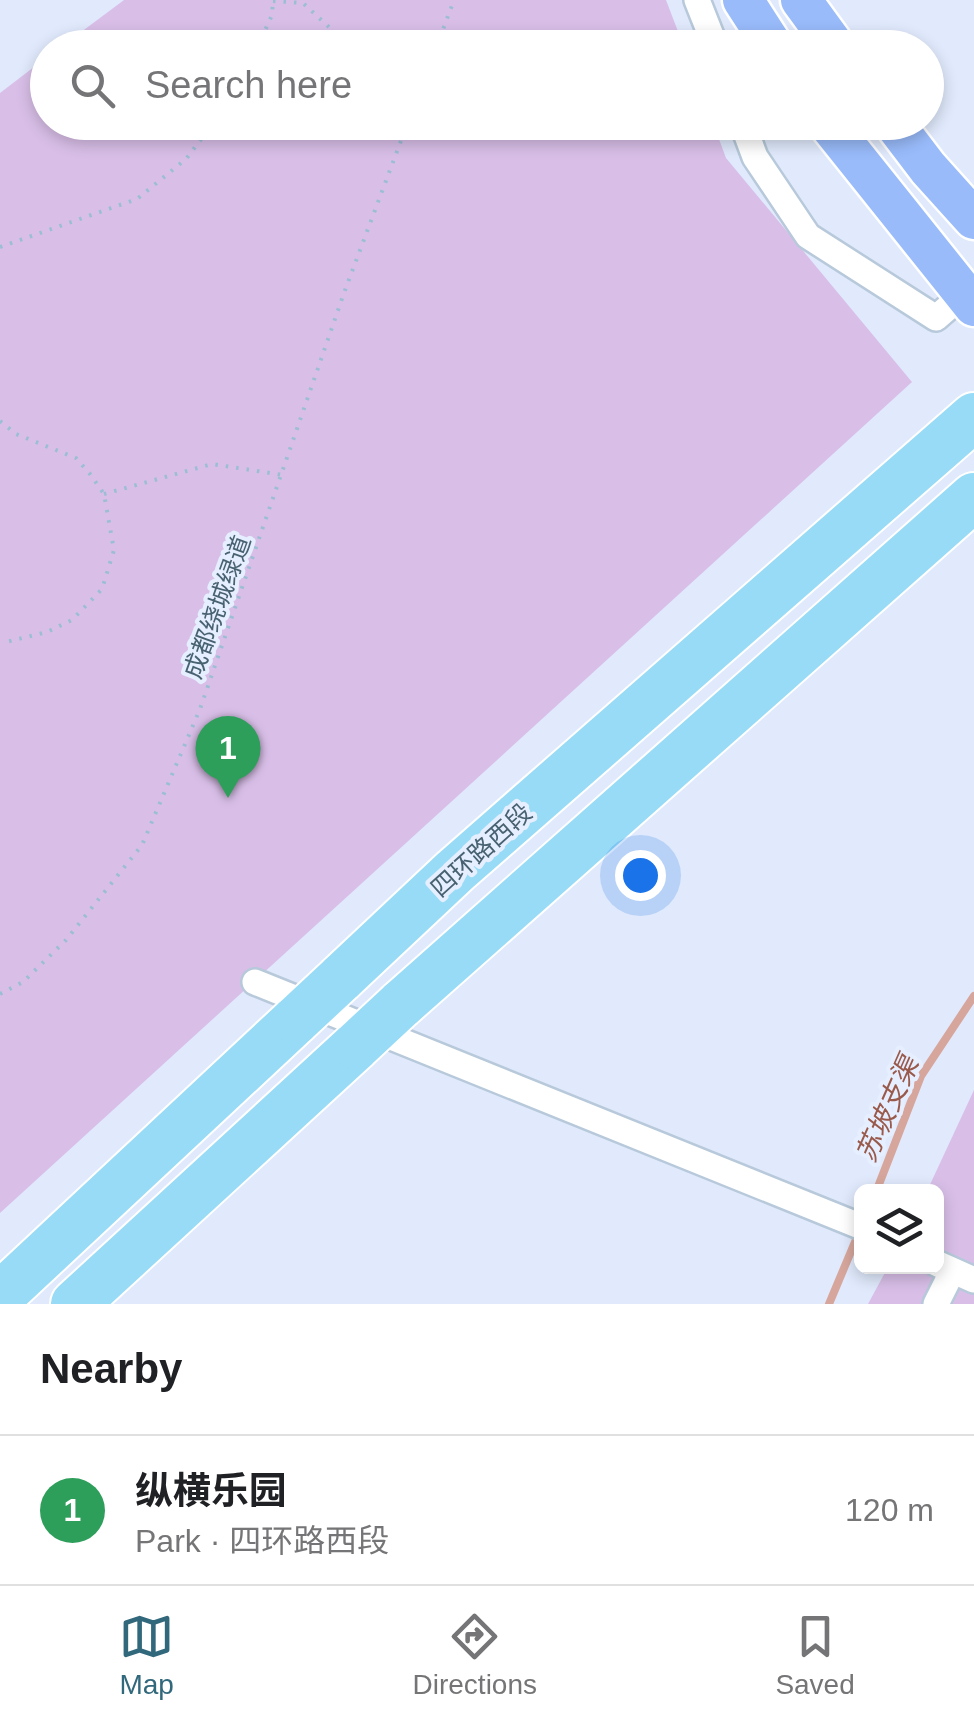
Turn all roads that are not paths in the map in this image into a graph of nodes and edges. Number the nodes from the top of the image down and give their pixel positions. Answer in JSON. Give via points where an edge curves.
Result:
{"nodes":[{"id":1,"x":696,"y":0,"type":"edge"},
{"id":2,"x":743,"y":0,"type":"edge"},
{"id":3,"x":801,"y":0,"type":"edge"},
{"id":4,"x":708,"y":30,"type":"edge"},
{"id":5,"x":762,"y":30,"type":"edge"},
{"id":6,"x":823,"y":30,"type":"edge"},
{"id":7,"x":749,"y":140,"type":"edge"},
{"id":8,"x":842,"y":140,"type":"edge"},
{"id":9,"x":907,"y":140,"type":"edge"},
{"id":10,"x":974,"y":219,"type":"edge"},
{"id":11,"x":971,"y":295,"type":"edge"},
{"id":12,"x":974,"y":417,"type":"edge"},
{"id":13,"x":974,"y":497,"type":"edge"},
{"id":14,"x":254,"y":982,"type":"dead end"},
{"id":15,"x":854,"y":1224,"type":"edge"},
{"id":16,"x":954,"y":1272,"type":"edge"},
{"id":17,"x":0,"y":1296,"type":"edge"},
{"id":18,"x":76,"y":1304,"type":"edge"},
{"id":19,"x":936,"y":1304,"type":"edge"}],
"edges":[{"from":1,"to":4,"type":"street"},
{"from":2,"to":5,"type":"main road"},
{"from":3,"to":6,"type":"main road"},
{"from":7,"to":11,"type":"street","via":[[808,236],[936,318]]},
{"from":8,"to":11,"type":"main road"},
{"from":9,"to":10,"type":"main road"},
{"from":12,"to":17,"type":"highway","name":"四环路西段","bridge":true,"via":[[456,871]]},
{"from":13,"to":18,"type":"highway","bridge":true,"via":[[400,1005]]},
{"from":14,"to":15,"type":"street"},
{"from":16,"to":19,"type":"street"}]}
